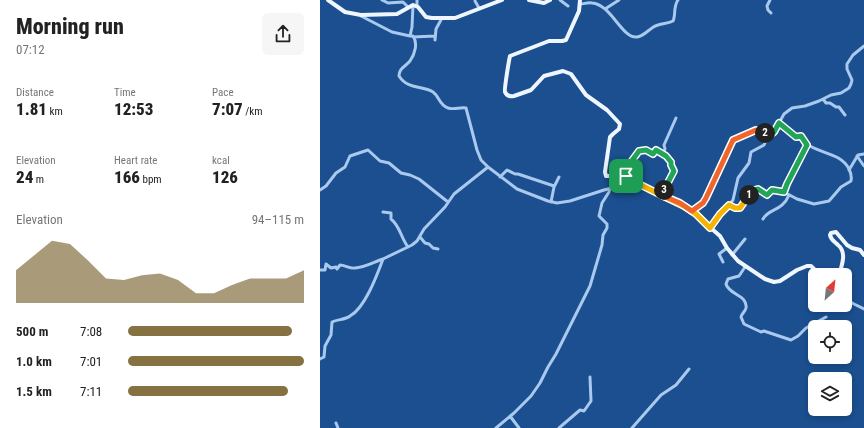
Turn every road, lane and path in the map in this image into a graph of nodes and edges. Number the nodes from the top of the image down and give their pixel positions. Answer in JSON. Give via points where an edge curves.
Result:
{"nodes":[{"id":1,"x":328,"y":0,"type":"edge"},
{"id":2,"x":382,"y":0,"type":"edge"},
{"id":3,"x":407,"y":0,"type":"edge"},
{"id":4,"x":417,"y":0,"type":"edge"},
{"id":5,"x":502,"y":0,"type":"edge"},
{"id":6,"x":530,"y":0,"type":"edge"},
{"id":7,"x":550,"y":0,"type":"edge"},
{"id":8,"x":560,"y":0,"type":"edge"},
{"id":9,"x":620,"y":0,"type":"edge"},
{"id":10,"x":678,"y":0,"type":"edge"},
{"id":11,"x":770,"y":0,"type":"edge"},
{"id":12,"x":475,"y":1,"type":"edge"},
{"id":13,"x":580,"y":2,"type":"edge"},
{"id":14,"x":407,"y":6,"type":"junction"},
{"id":15,"x":415,"y":6,"type":"junction"},
{"id":16,"x":568,"y":6,"type":"dead end"},
{"id":17,"x":479,"y":8,"type":"junction"},
{"id":18,"x":605,"y":9,"type":"junction"},
{"id":19,"x":771,"y":13,"type":"dead end"},
{"id":20,"x":361,"y":16,"type":"junction"},
{"id":21,"x":442,"y":18,"type":"junction"},
{"id":22,"x":412,"y":36,"type":"junction"},
{"id":23,"x":864,"y":46,"type":"edge"},
{"id":24,"x":823,"y":99,"type":"junction"},
{"id":25,"x":844,"y":115,"type":"dead end"},
{"id":26,"x":676,"y":118,"type":"dead end"},
{"id":27,"x":779,"y":123,"type":"junction"},
{"id":28,"x":768,"y":137,"type":"junction"},
{"id":29,"x":807,"y":145,"type":"junction"},
{"id":30,"x":663,"y":154,"type":"junction"},
{"id":31,"x":864,"y":154,"type":"edge"},
{"id":32,"x":857,"y":156,"type":"junction"},
{"id":33,"x":864,"y":166,"type":"edge"},
{"id":34,"x":488,"y":167,"type":"junction"},
{"id":35,"x":849,"y":170,"type":"junction"},
{"id":36,"x":500,"y":176,"type":"junction"},
{"id":37,"x":626,"y":176,"type":"junction"},
{"id":38,"x":559,"y":177,"type":"dead end"},
{"id":39,"x":635,"y":182,"type":"junction"},
{"id":40,"x":554,"y":186,"type":"junction"},
{"id":41,"x":610,"y":188,"type":"junction"},
{"id":42,"x":320,"y":190,"type":"edge"},
{"id":43,"x":784,"y":192,"type":"junction"},
{"id":44,"x":661,"y":195,"type":"junction"},
{"id":45,"x":788,"y":195,"type":"junction"},
{"id":46,"x":448,"y":202,"type":"junction"},
{"id":47,"x":551,"y":202,"type":"junction"},
{"id":48,"x":729,"y":205,"type":"junction"},
{"id":49,"x":692,"y":211,"type":"junction"},
{"id":50,"x":383,"y":212,"type":"dead end"},
{"id":51,"x":763,"y":219,"type":"dead end"},
{"id":52,"x":710,"y":228,"type":"junction"},
{"id":53,"x":420,"y":237,"type":"junction"},
{"id":54,"x":745,"y":239,"type":"dead end"},
{"id":55,"x":408,"y":247,"type":"junction"},
{"id":56,"x":727,"y":248,"type":"junction"},
{"id":57,"x":438,"y":249,"type":"dead end"},
{"id":58,"x":732,"y":255,"type":"junction"},
{"id":59,"x":864,"y":255,"type":"edge"},
{"id":60,"x":383,"y":259,"type":"junction"},
{"id":61,"x":723,"y":262,"type":"dead end"},
{"id":62,"x":745,"y":267,"type":"junction"},
{"id":63,"x":813,"y":268,"type":"edge"},
{"id":64,"x":841,"y":268,"type":"edge"},
{"id":65,"x":320,"y":270,"type":"edge"},
{"id":66,"x":852,"y":303,"type":"edge"},
{"id":67,"x":864,"y":309,"type":"edge"},
{"id":68,"x":826,"y":317,"type":"dead end"},
{"id":69,"x":320,"y":359,"type":"edge"},
{"id":70,"x":689,"y":369,"type":"dead end"},
{"id":71,"x":590,"y":377,"type":"dead end"},
{"id":72,"x":510,"y":416,"type":"junction"},
{"id":73,"x":336,"y":423,"type":"dead end"},
{"id":74,"x":338,"y":428,"type":"edge"},
{"id":75,"x":496,"y":428,"type":"edge"},
{"id":76,"x":519,"y":428,"type":"edge"},
{"id":77,"x":559,"y":428,"type":"edge"},
{"id":78,"x":632,"y":428,"type":"edge"}],
"edges":[{"from":1,"to":20,"type":"main road","via":[[345,12]]},
{"from":2,"to":14,"type":"street","via":[[388,3],[403,2]]},
{"from":3,"to":14,"type":"street"},
{"from":4,"to":15,"type":"street"},
{"from":5,"to":17,"type":"main road"},
{"from":6,"to":7,"type":"main road","via":[[544,3]]},
{"from":8,"to":16,"type":"street"},
{"from":9,"to":18,"type":"street"},
{"from":10,"to":18,"type":"street","via":[[672,21],[657,25],[642,36],[636,37],[629,35]]},
{"from":11,"to":19,"type":"street","via":[[767,8]]},
{"from":12,"to":17,"type":"street"},
{"from":13,"to":18,"type":"street","via":[[591,2]]},
{"from":13,"to":37,"type":"main road","via":[[579,11],[566,40],[549,40],[510,56],[505,91],[509,96],[518,96],[533,89],[544,76],[563,71],[571,74],[586,95],[607,110],[618,122],[620,128],[610,138],[605,174],[608,177]]},
{"from":14,"to":15,"type":"main road"},
{"from":14,"to":20,"type":"main road","via":[[397,14]]},
{"from":15,"to":21,"type":"main road","via":[[426,17]]},
{"from":15,"to":22,"type":"street"},
{"from":17,"to":21,"type":"main road","via":[[455,18]]},
{"from":20,"to":22,"type":"street","via":[[392,32]]},
{"from":21,"to":22,"type":"street","via":[[436,29],[435,38]]},
{"from":22,"to":34,"type":"street","via":[[416,41],[414,51],[409,61],[401,68],[399,76],[407,84],[433,92],[445,107],[466,108],[477,150],[481,160]]},
{"from":23,"to":24,"type":"street","via":[[847,64],[852,80],[851,86],[843,92]]},
{"from":24,"to":25,"type":"street","via":[[826,103],[839,107]]},
{"from":24,"to":27,"type":"street","via":[[792,108],[784,114]]},
{"from":26,"to":30,"type":"street"},
{"from":27,"to":28,"type":"street"},
{"from":27,"to":29,"type":"street","via":[[796,137],[801,136]]},
{"from":28,"to":48,"type":"street","via":[[764,146],[751,152],[750,161],[738,178],[735,194]]},
{"from":28,"to":49,"type":"street","via":[[756,130],[733,140],[706,198]]},
{"from":29,"to":35,"type":"street","via":[[840,159],[846,163]]},
{"from":29,"to":43,"type":"street"},
{"from":30,"to":37,"type":"street","via":[[656,150],[653,154],[646,150],[639,151],[628,166]]},
{"from":30,"to":44,"type":"street","via":[[671,162],[674,172]]},
{"from":31,"to":32,"type":"street"},
{"from":32,"to":33,"type":"street"},
{"from":32,"to":35,"type":"street"},
{"from":34,"to":36,"type":"street"},
{"from":34,"to":46,"type":"street","via":[[456,192]]},
{"from":35,"to":45,"type":"street","via":[[851,180],[827,202],[809,204]]},
{"from":36,"to":40,"type":"street","via":[[506,170]]},
{"from":36,"to":47,"type":"street","via":[[517,189]]},
{"from":37,"to":39,"type":"main road"},
{"from":38,"to":40,"type":"street"},
{"from":39,"to":41,"type":"street"},
{"from":39,"to":44,"type":"main road"},
{"from":40,"to":47,"type":"street"},
{"from":41,"to":47,"type":"street","via":[[570,201]]},
{"from":41,"to":72,"type":"street","via":[[599,216],[608,226],[603,235],[590,286],[540,383],[531,396]]},
{"from":42,"to":46,"type":"street","via":[[345,167],[350,156],[368,150],[402,173],[410,174]]},
{"from":43,"to":45,"type":"street"},
{"from":43,"to":48,"type":"street","via":[[772,190],[767,195],[758,189],[751,191],[740,208]]},
{"from":44,"to":49,"type":"main road"},
{"from":45,"to":51,"type":"street","via":[[782,206]]},
{"from":46,"to":53,"type":"street"},
{"from":48,"to":52,"type":"street"},
{"from":49,"to":52,"type":"main road"},
{"from":50,"to":55,"type":"street","via":[[390,212],[391,219],[397,225]]},
{"from":52,"to":56,"type":"main road","via":[[720,236]]},
{"from":53,"to":55,"type":"street"},
{"from":53,"to":57,"type":"street","via":[[425,243]]},
{"from":54,"to":58,"type":"street"},
{"from":55,"to":60,"type":"street"},
{"from":56,"to":58,"type":"main road"},
{"from":56,"to":61,"type":"street","via":[[719,254]]},
{"from":58,"to":62,"type":"main road"},
{"from":59,"to":64,"type":"main road","via":[[860,250],[847,245],[836,232],[831,233],[832,239],[843,254]]},
{"from":60,"to":65,"type":"street","via":[[359,268],[340,265],[331,268],[327,264],[325,270]]},
{"from":60,"to":69,"type":"street","via":[[360,307],[351,316],[332,322],[331,335],[325,346],[323,358]]},
{"from":62,"to":63,"type":"main road","via":[[774,282],[807,266]]},
{"from":62,"to":68,"type":"street","via":[[739,276],[728,279],[726,284],[745,302],[746,310],[741,317],[744,324],[761,332],[792,340],[806,328]]},
{"from":66,"to":67,"type":"street"},
{"from":70,"to":78,"type":"street","via":[[676,385],[660,395]]},
{"from":71,"to":77,"type":"street","via":[[591,401],[584,411],[580,410]]},
{"from":72,"to":75,"type":"street"},
{"from":72,"to":76,"type":"street"},
{"from":73,"to":74,"type":"street"}]}
